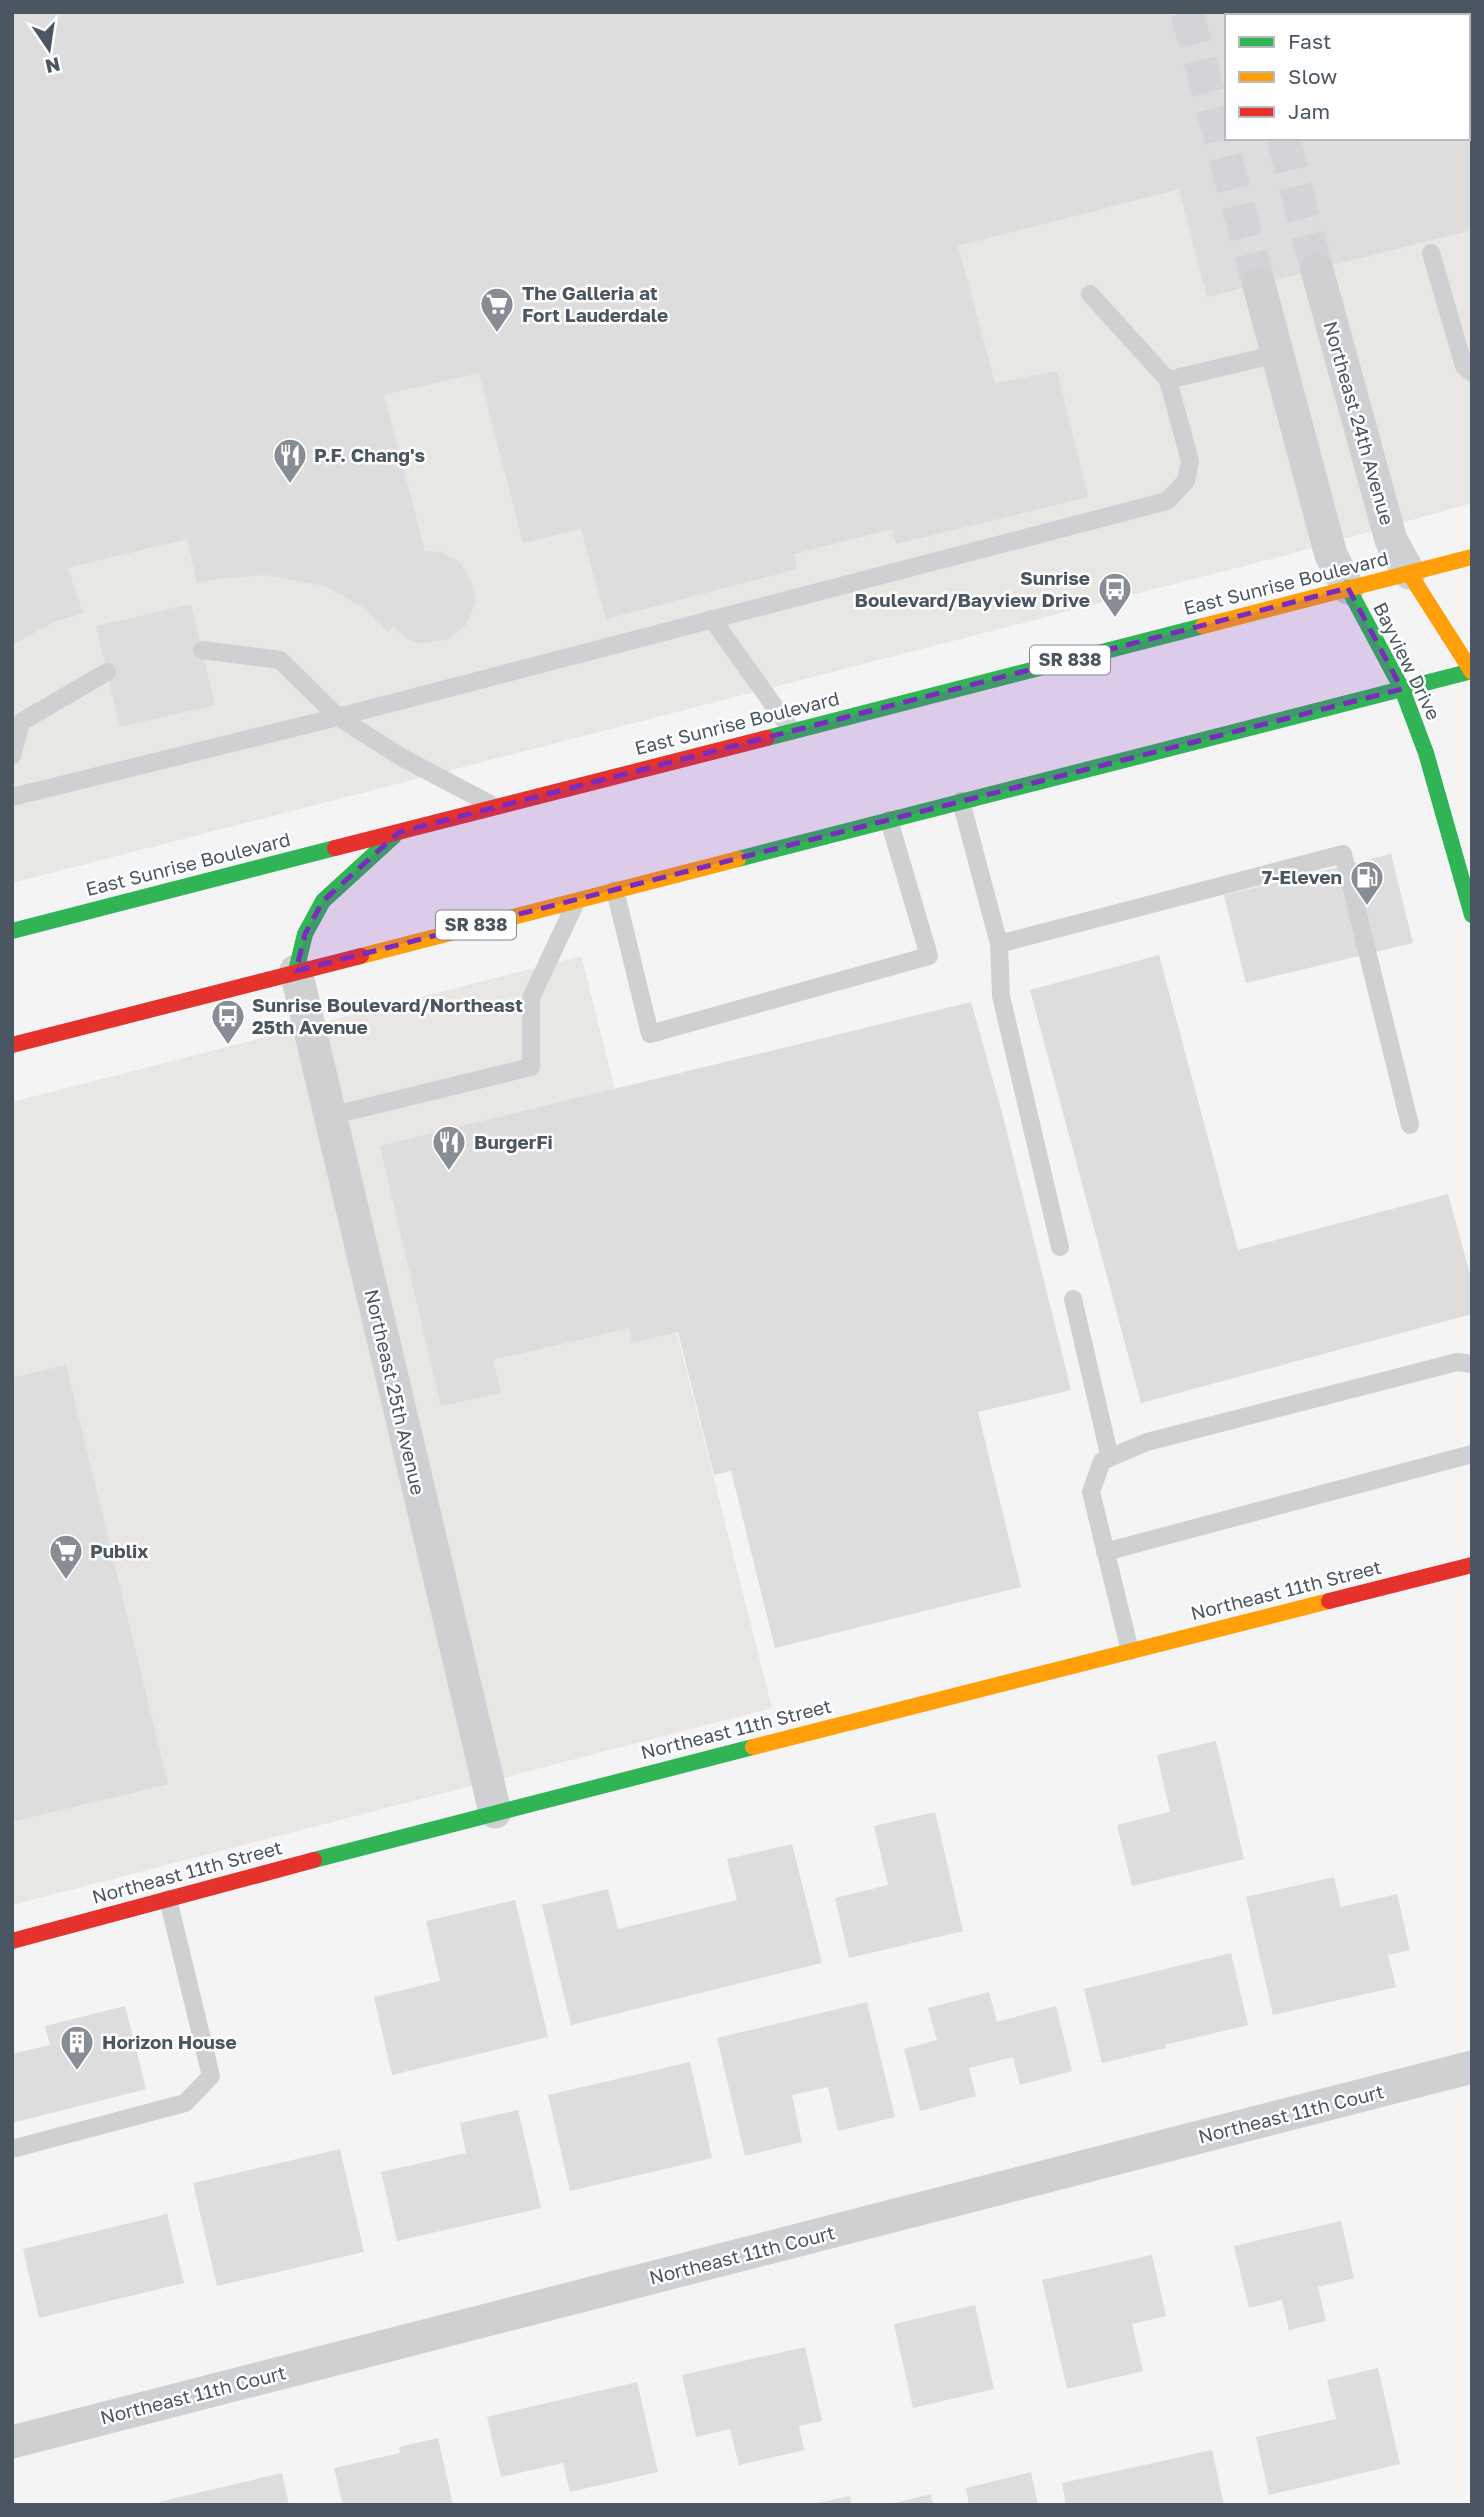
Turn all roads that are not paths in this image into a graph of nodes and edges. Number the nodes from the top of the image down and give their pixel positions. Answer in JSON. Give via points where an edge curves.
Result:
{"nodes":[{"id":1,"x":1431,"y":253,"type":"dead end"},
{"id":2,"x":1317,"y":270,"type":"tunnel mouth"},
{"id":3,"x":1259,"y":285,"type":"tunnel mouth"},
{"id":4,"x":1090,"y":294,"type":"dead end"},
{"id":5,"x":1277,"y":354,"type":"junction"},
{"id":6,"x":1472,"y":373,"type":"edge"},
{"id":7,"x":1168,"y":380,"type":"junction"},
{"id":8,"x":1472,"y":557,"type":"edge"},
{"id":9,"x":1409,"y":573,"type":"junction"},
{"id":10,"x":1348,"y":588,"type":"junction"},
{"id":11,"x":712,"y":620,"type":"junction"},
{"id":12,"x":202,"y":650,"type":"dead end"},
{"id":13,"x":107,"y":671,"type":"dead end"},
{"id":14,"x":1472,"y":672,"type":"edge"},
{"id":15,"x":1402,"y":690,"type":"junction"},
{"id":16,"x":338,"y":717,"type":"junction"},
{"id":17,"x":792,"y":731,"type":"junction"},
{"id":18,"x":12,"y":755,"type":"edge"},
{"id":19,"x":12,"y":797,"type":"edge"},
{"id":20,"x":961,"y":802,"type":"junction"},
{"id":21,"x":496,"y":807,"type":"junction"},
{"id":22,"x":889,"y":820,"type":"junction"},
{"id":23,"x":398,"y":832,"type":"junction"},
{"id":24,"x":615,"y":890,"type":"junction"},
{"id":25,"x":578,"y":900,"type":"junction"},
{"id":26,"x":1472,"y":915,"type":"edge"},
{"id":27,"x":12,"y":931,"type":"edge"},
{"id":28,"x":999,"y":944,"type":"junction"},
{"id":29,"x":296,"y":971,"type":"junction"},
{"id":30,"x":12,"y":1045,"type":"edge"},
{"id":31,"x":330,"y":1116,"type":"junction"},
{"id":32,"x":1410,"y":1125,"type":"dead end"},
{"id":33,"x":1060,"y":1247,"type":"dead end"},
{"id":34,"x":1073,"y":1299,"type":"dead end"},
{"id":35,"x":1472,"y":1364,"type":"edge"},
{"id":36,"x":1472,"y":1454,"type":"edge"},
{"id":37,"x":1110,"y":1458,"type":"junction"},
{"id":38,"x":1105,"y":1552,"type":"junction"},
{"id":39,"x":1472,"y":1565,"type":"edge"},
{"id":40,"x":1130,"y":1651,"type":"junction"},
{"id":41,"x":495,"y":1812,"type":"junction"},
{"id":42,"x":168,"y":1899,"type":"junction"},
{"id":43,"x":12,"y":1941,"type":"edge"},
{"id":44,"x":1472,"y":2067,"type":"edge"},
{"id":45,"x":12,"y":2149,"type":"edge"},
{"id":46,"x":12,"y":2442,"type":"edge"}],
"edges":[{"from":1,"to":6,"type":"lane","via":[[1464,366]]},
{"from":2,"to":9,"type":"street","name":"Northeast 24th Avenue","via":[[1391,540]]},
{"from":3,"to":5,"type":"street"},
{"from":4,"to":7,"type":"lane"},
{"from":5,"to":7,"type":"lane"},
{"from":5,"to":10,"type":"street","via":[[1331,555]]},
{"from":7,"to":11,"type":"lane","via":[[1189,461],[1186,481],[1167,501]]},
{"from":8,"to":9,"type":"main road","name":"East Sunrise Boulevard","number":"SR 838"},
{"from":9,"to":10,"type":"main road","name":"East Sunrise Boulevard","number":"SR 838"},
{"from":9,"to":14,"type":"main road"},
{"from":10,"to":15,"type":"main road","name":"Bayview Drive"},
{"from":10,"to":17,"type":"main road","name":"East Sunrise Boulevard","number":"SR 838"},
{"from":11,"to":16,"type":"lane"},
{"from":11,"to":17,"type":"lane"},
{"from":12,"to":16,"type":"lane","via":[[280,660]]},
{"from":13,"to":18,"type":"lane","via":[[21,722]]},
{"from":14,"to":15,"type":"main road","number":"SR 838"},
{"from":15,"to":20,"type":"main road","number":"SR 838"},
{"from":15,"to":26,"type":"main road","name":"Bayview Drive","via":[[1426,753]]},
{"from":16,"to":19,"type":"lane"},
{"from":16,"to":21,"type":"lane"},
{"from":17,"to":21,"type":"main road","name":"East Sunrise Boulevard","number":"SR 838"},
{"from":20,"to":22,"type":"main road","number":"SR 838"},
{"from":20,"to":28,"type":"lane"},
{"from":21,"to":23,"type":"main road","name":"East Sunrise Boulevard","number":"SR 838"},
{"from":22,"to":24,"type":"main road","number":"SR 838"},
{"from":22,"to":24,"type":"lane","via":[[929,956],[650,1034]]},
{"from":23,"to":27,"type":"main road","name":"East Sunrise Boulevard","number":"SR 838"},
{"from":23,"to":29,"type":"main road","via":[[323,901],[305,934]]},
{"from":24,"to":25,"type":"main road","number":"SR 838"},
{"from":25,"to":29,"type":"main road","number":"SR 838"},
{"from":25,"to":31,"type":"lane","via":[[531,998],[531,1067]]},
{"from":28,"to":32,"type":"lane","via":[[1343,854]]},
{"from":28,"to":33,"type":"lane","via":[[1001,996]]},
{"from":29,"to":30,"type":"main road","number":"SR 838"},
{"from":29,"to":31,"type":"street","name":"Northeast 25th Avenue"},
{"from":31,"to":41,"type":"street","name":"Northeast 25th Avenue"},
{"from":34,"to":37,"type":"lane"},
{"from":35,"to":37,"type":"lane","via":[[1457,1362],[1147,1442]]},
{"from":36,"to":38,"type":"lane"},
{"from":37,"to":38,"type":"lane","via":[[1102,1461],[1091,1492]]},
{"from":38,"to":40,"type":"lane"},
{"from":39,"to":40,"type":"main road","name":"Northeast 11th Street"},
{"from":40,"to":41,"type":"main road","name":"Northeast 11th Street"},
{"from":41,"to":42,"type":"main road","name":"Northeast 11th Street"},
{"from":42,"to":43,"type":"main road","name":"Northeast 11th Street"},
{"from":42,"to":45,"type":"lane","via":[[211,2076],[186,2103]]},
{"from":44,"to":46,"type":"street","name":"Northeast 11th Court"}]}
